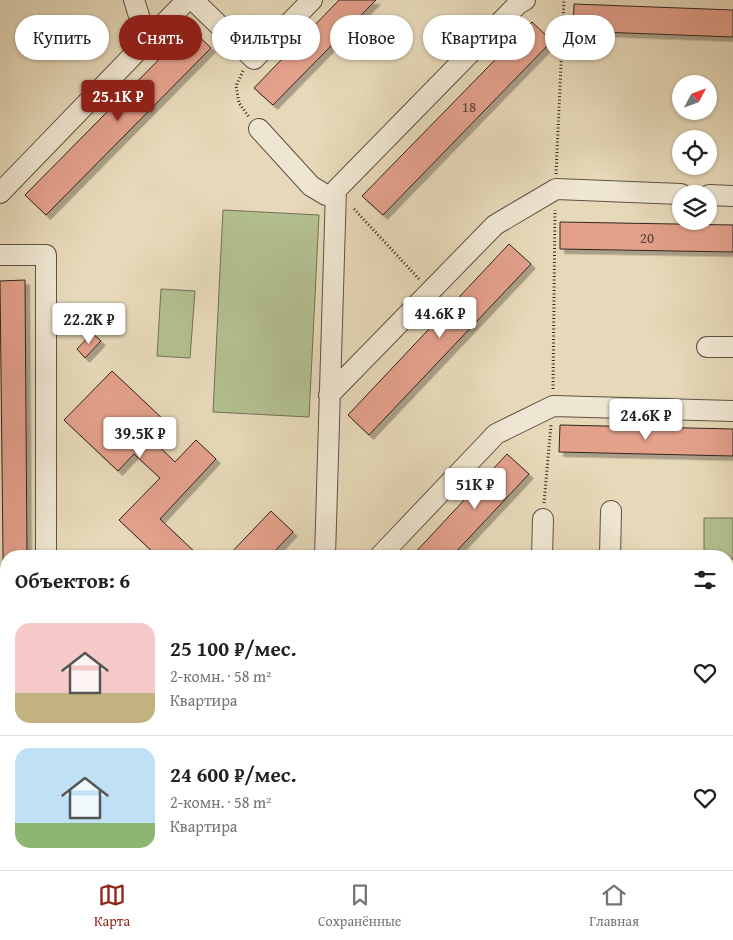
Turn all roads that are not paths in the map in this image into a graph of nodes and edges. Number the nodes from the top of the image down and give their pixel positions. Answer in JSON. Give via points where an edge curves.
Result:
{"nodes":[{"id":1,"x":134,"y":0,"type":"edge"},
{"id":2,"x":188,"y":0,"type":"edge"},
{"id":3,"x":193,"y":0,"type":"edge"},
{"id":4,"x":312,"y":0,"type":"edge"},
{"id":5,"x":525,"y":0,"type":"edge"},
{"id":6,"x":139,"y":15,"type":"edge"},
{"id":7,"x":173,"y":15,"type":"edge"},
{"id":8,"x":129,"y":60,"type":"edge"},
{"id":9,"x":259,"y":129,"type":"road end"},
{"id":10,"x":0,"y":192,"type":"edge"},
{"id":11,"x":336,"y":192,"type":"junction"},
{"id":12,"x":672,"y":194,"type":"edge"},
{"id":13,"x":717,"y":195,"type":"edge"},
{"id":14,"x":733,"y":196,"type":"edge"},
{"id":15,"x":0,"y":255,"type":"edge"},
{"id":16,"x":707,"y":347,"type":"dead end"},
{"id":17,"x":733,"y":347,"type":"edge"},
{"id":18,"x":329,"y":395,"type":"junction"},
{"id":19,"x":733,"y":411,"type":"edge"},
{"id":20,"x":611,"y":511,"type":"dead end"},
{"id":21,"x":543,"y":519,"type":"road end"},
{"id":22,"x":46,"y":550,"type":"edge"},
{"id":23,"x":324,"y":550,"type":"edge"},
{"id":24,"x":386,"y":550,"type":"edge"},
{"id":25,"x":542,"y":550,"type":"edge"},
{"id":26,"x":610,"y":550,"type":"edge"}],
"edges":[{"from":1,"to":6,"type":"lane"},
{"from":2,"to":7,"type":"lane"},
{"from":3,"to":4,"type":"lane","via":[[254,59]]},
{"from":5,"to":11,"type":"lane"},
{"from":8,"to":10,"type":"lane"},
{"from":9,"to":11,"type":"lane","via":[[311,186],[326,195]]},
{"from":11,"to":18,"type":"lane"},
{"from":12,"to":18,"type":"lane","via":[[556,189],[496,225]]},
{"from":13,"to":14,"type":"lane"},
{"from":15,"to":22,"type":"lane","via":[[46,254]]},
{"from":16,"to":17,"type":"lane"},
{"from":18,"to":23,"type":"lane"},
{"from":19,"to":24,"type":"lane","via":[[553,406],[496,434]]},
{"from":20,"to":26,"type":"lane"},
{"from":21,"to":25,"type":"lane"}]}
